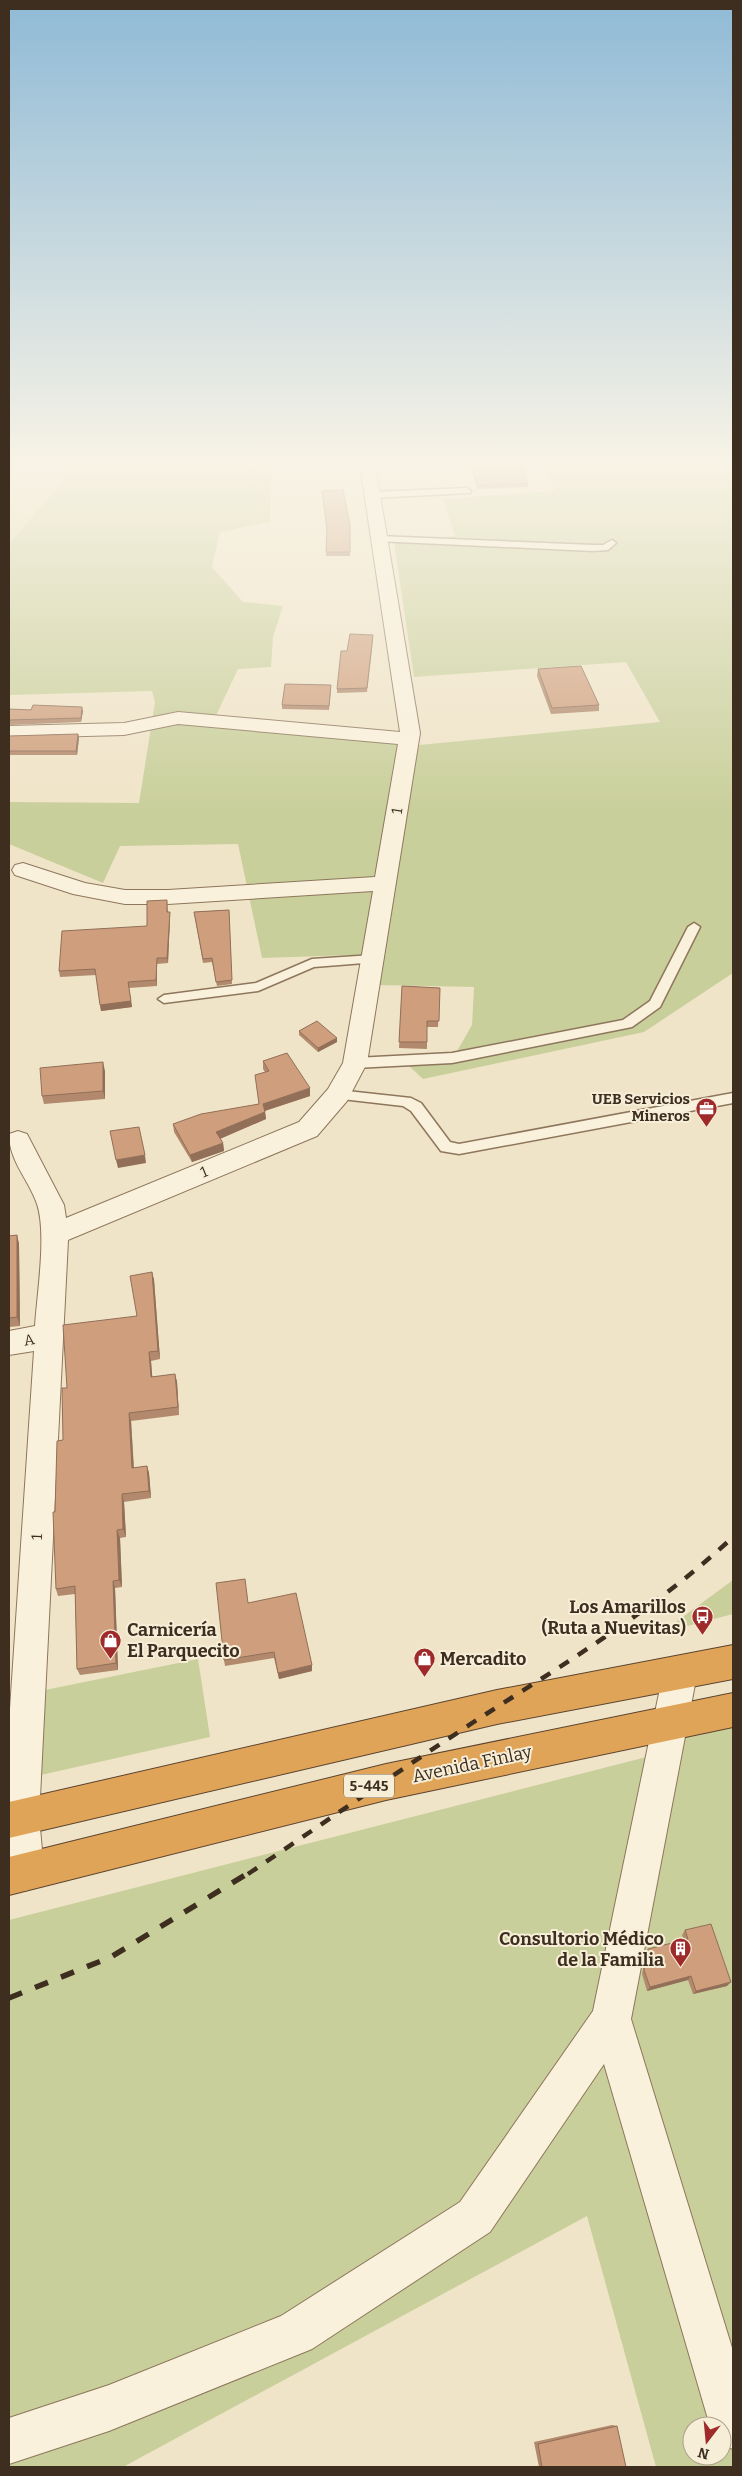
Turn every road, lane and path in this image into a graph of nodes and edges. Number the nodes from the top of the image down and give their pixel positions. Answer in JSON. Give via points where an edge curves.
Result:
{"nodes":[{"id":1,"x":385,"y":581,"type":"edge"},
{"id":2,"x":9,"y":732,"type":"edge"},
{"id":3,"x":409,"y":739,"type":"junction"},
{"id":4,"x":23,"y":870,"type":"dead end"},
{"id":5,"x":385,"y":883,"type":"junction"},
{"id":6,"x":694,"y":927,"type":"dead end"},
{"id":7,"x":373,"y":959,"type":"junction"},
{"id":8,"x":164,"y":999,"type":"dead end"},
{"id":9,"x":355,"y":1063,"type":"junction"},
{"id":10,"x":338,"y":1095,"type":"junction"},
{"id":11,"x":733,"y":1098,"type":"edge"},
{"id":12,"x":18,"y":1141,"type":"dead end"},
{"id":13,"x":55,"y":1234,"type":"junction"},
{"id":14,"x":48,"y":1336,"type":"junction"},
{"id":15,"x":9,"y":1343,"type":"edge"},
{"id":16,"x":733,"y":1662,"type":"edge"},
{"id":17,"x":680,"y":1674,"type":"junction"},
{"id":18,"x":733,"y":1710,"type":"edge"},
{"id":19,"x":671,"y":1723,"type":"junction"},
{"id":20,"x":15,"y":1818,"type":"edge"},
{"id":21,"x":17,"y":1874,"type":"edge"},
{"id":22,"x":611,"y":2019,"type":"junction"},
{"id":23,"x":733,"y":2426,"type":"edge"},
{"id":24,"x":9,"y":2441,"type":"edge"}],
"edges":[{"from":1,"to":3,"type":"street","name":"1"},
{"from":2,"to":3,"type":"street","via":[[124,729],[178,718]]},
{"from":3,"to":5,"type":"street","name":"1"},
{"from":4,"to":5,"type":"street","via":[[81,889],[125,897]]},
{"from":5,"to":7,"type":"street","name":"1"},
{"from":6,"to":9,"type":"lane","via":[[655,1004],[627,1024],[452,1058]]},
{"from":7,"to":8,"type":"lane","via":[[312,963],[258,987]]},
{"from":7,"to":9,"type":"street","name":"1"},
{"from":9,"to":10,"type":"street","name":"1"},
{"from":10,"to":11,"type":"lane","via":[[406,1101],[416,1107],[446,1148],[459,1149]]},
{"from":10,"to":13,"type":"street","name":"1","via":[[308,1129]]},
{"from":12,"to":13,"type":"street","via":[[51,1205]]},
{"from":13,"to":14,"type":"street","name":"1"},
{"from":14,"to":15,"type":"street","name":"A"},
{"from":14,"to":20,"type":"street","name":"1"},
{"from":16,"to":17,"type":"highway"},
{"from":17,"to":19,"type":"street"},
{"from":17,"to":20,"type":"highway","via":[[497,1707]]},
{"from":18,"to":19,"type":"highway","name":"Avenida Finlay","number":"5-445"},
{"from":19,"to":21,"type":"highway","name":"Avenida Finlay","number":"5-445","via":[[386,1782]]},
{"from":19,"to":22,"type":"street"},
{"from":20,"to":21,"type":"street","name":"1"},
{"from":22,"to":23,"type":"street"},
{"from":22,"to":24,"type":"street","via":[[475,2217],[296,2333],[109,2408]]}]}
